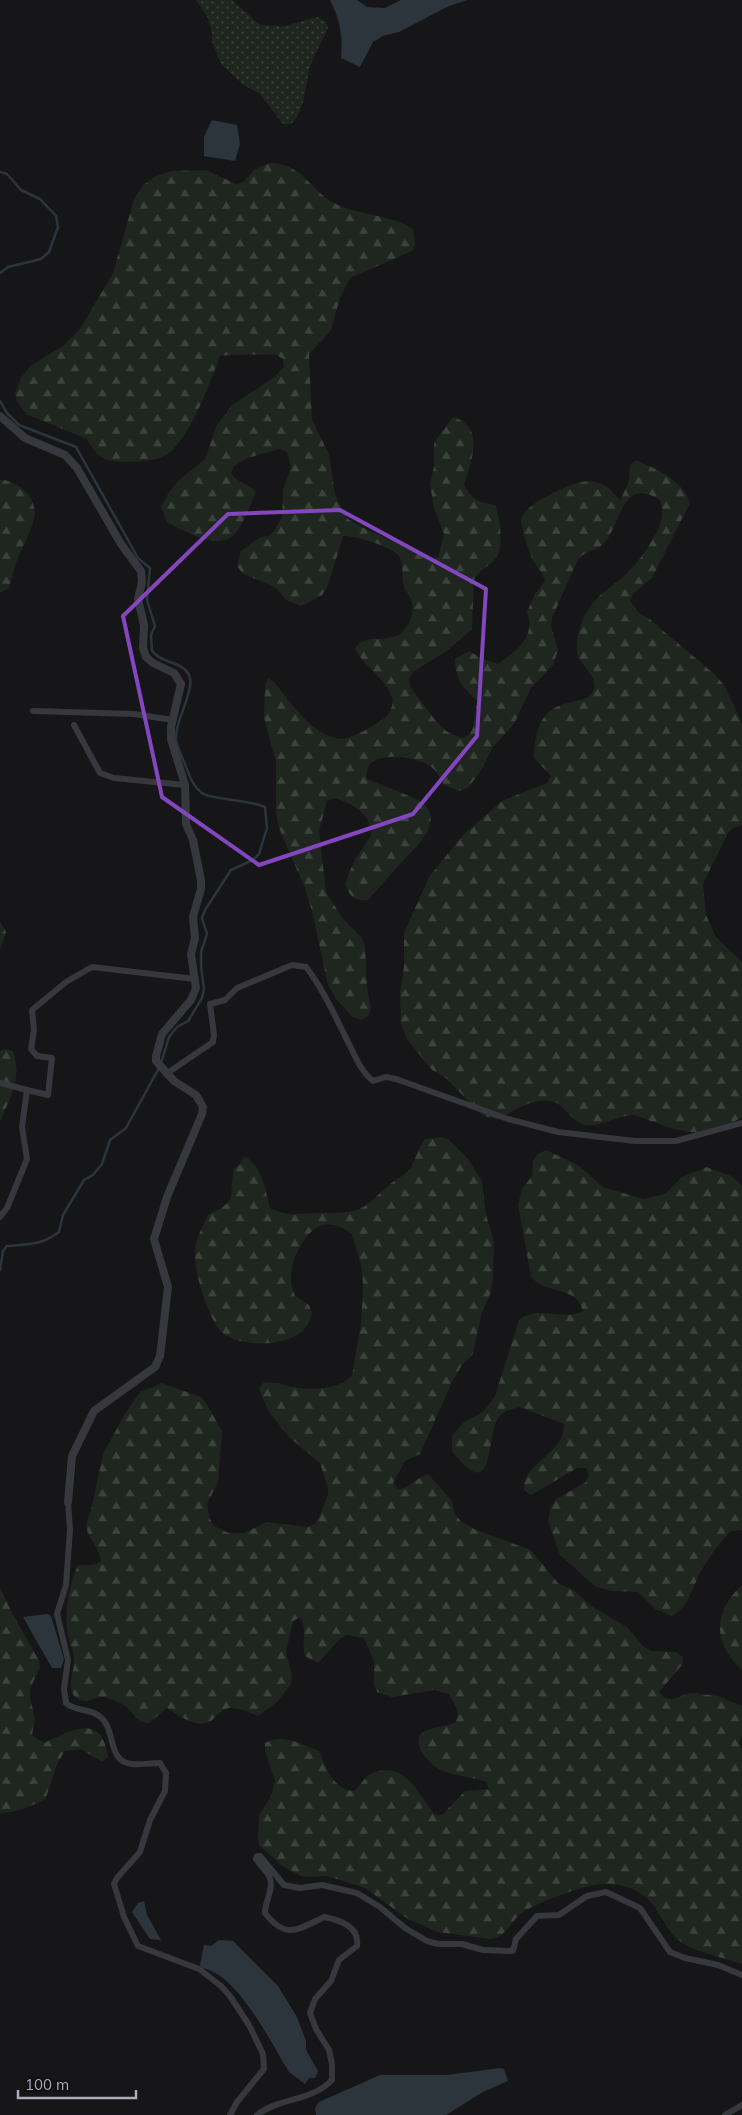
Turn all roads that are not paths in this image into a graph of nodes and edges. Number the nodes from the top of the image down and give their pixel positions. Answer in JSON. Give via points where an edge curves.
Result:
{"nodes":[{"id":1,"x":0,"y":416,"type":"edge"},
{"id":2,"x":33,"y":711,"type":"dead end"},
{"id":3,"x":173,"y":720,"type":"junction"},
{"id":4,"x":74,"y":725,"type":"dead end"},
{"id":5,"x":185,"y":784,"type":"junction"},
{"id":6,"x":196,"y":979,"type":"junction"},
{"id":7,"x":165,"y":1072,"type":"junction"},
{"id":8,"x":0,"y":1083,"type":"edge"},
{"id":9,"x":27,"y":1090,"type":"junction"},
{"id":10,"x":742,"y":1123,"type":"edge"},
{"id":11,"x":0,"y":1217,"type":"edge"},
{"id":12,"x":68,"y":1502,"type":"joint"},
{"id":13,"x":742,"y":1975,"type":"edge"},
{"id":14,"x":742,"y":2105,"type":"edge"},
{"id":15,"x":230,"y":2115,"type":"edge"},
{"id":16,"x":257,"y":2115,"type":"edge"},
{"id":17,"x":725,"y":2115,"type":"edge"}],
"edges":[{"from":1,"to":3,"type":"street","via":[[26,438],[70,461],[141,571],[138,600],[146,657],[174,673],[181,684]]},
{"from":2,"to":3,"type":"street","via":[[134,714]]},
{"from":3,"to":5,"type":"street","via":[[172,748]]},
{"from":4,"to":5,"type":"street","via":[[100,773],[114,778]]},
{"from":5,"to":6,"type":"street","via":[[186,824],[202,889],[193,918],[195,938],[191,963]]},
{"from":6,"to":7,"type":"street","via":[[195,994],[162,1034],[157,1046],[156,1062]]},
{"from":6,"to":9,"type":"street","via":[[92,967],[66,982],[32,1010],[34,1030],[31,1049],[37,1056],[52,1058],[48,1095]]},
{"from":7,"to":10,"type":"street","via":[[213,1042],[212,1002],[225,1000],[236,988],[292,965],[306,967],[319,984],[366,1076],[373,1081],[386,1077],[396,1079],[536,1128],[618,1140],[687,1139]]},
{"from":7,"to":12,"type":"street","via":[[196,1095],[203,1107],[166,1197],[154,1239],[168,1287],[160,1356],[155,1367],[100,1405],[91,1416],[72,1456]]},
{"from":8,"to":9,"type":"street"},
{"from":9,"to":11,"type":"street","via":[[22,1127],[27,1159],[7,1208]]},
{"from":12,"to":15,"type":"street","via":[[70,1530],[66,1585],[57,1614],[68,1660],[64,1689],[66,1703],[80,1711],[98,1715],[106,1722],[111,1730],[113,1748],[121,1760],[132,1764],[160,1763],[166,1773],[165,1790],[150,1820],[140,1852],[116,1878],[118,1903],[138,1946],[199,1969],[230,1996],[249,2025],[265,2062],[264,2069]]},
{"from":13,"to":16,"type":"street","via":[[670,1952],[640,1908],[606,1892],[587,1896],[559,1915],[537,1916],[516,1939],[513,1951],[482,1950],[462,1944],[427,1941],[357,1893],[322,1885],[300,1888],[284,1885],[267,1862],[257,1856],[271,1886],[265,1913],[276,1927],[290,1930],[324,1917],[349,1926],[358,1939],[357,1946],[339,1960],[331,1981],[315,1999],[310,2013],[329,2050],[332,2080],[313,2094],[274,2105]]},
{"from":14,"to":17,"type":"street"}]}
